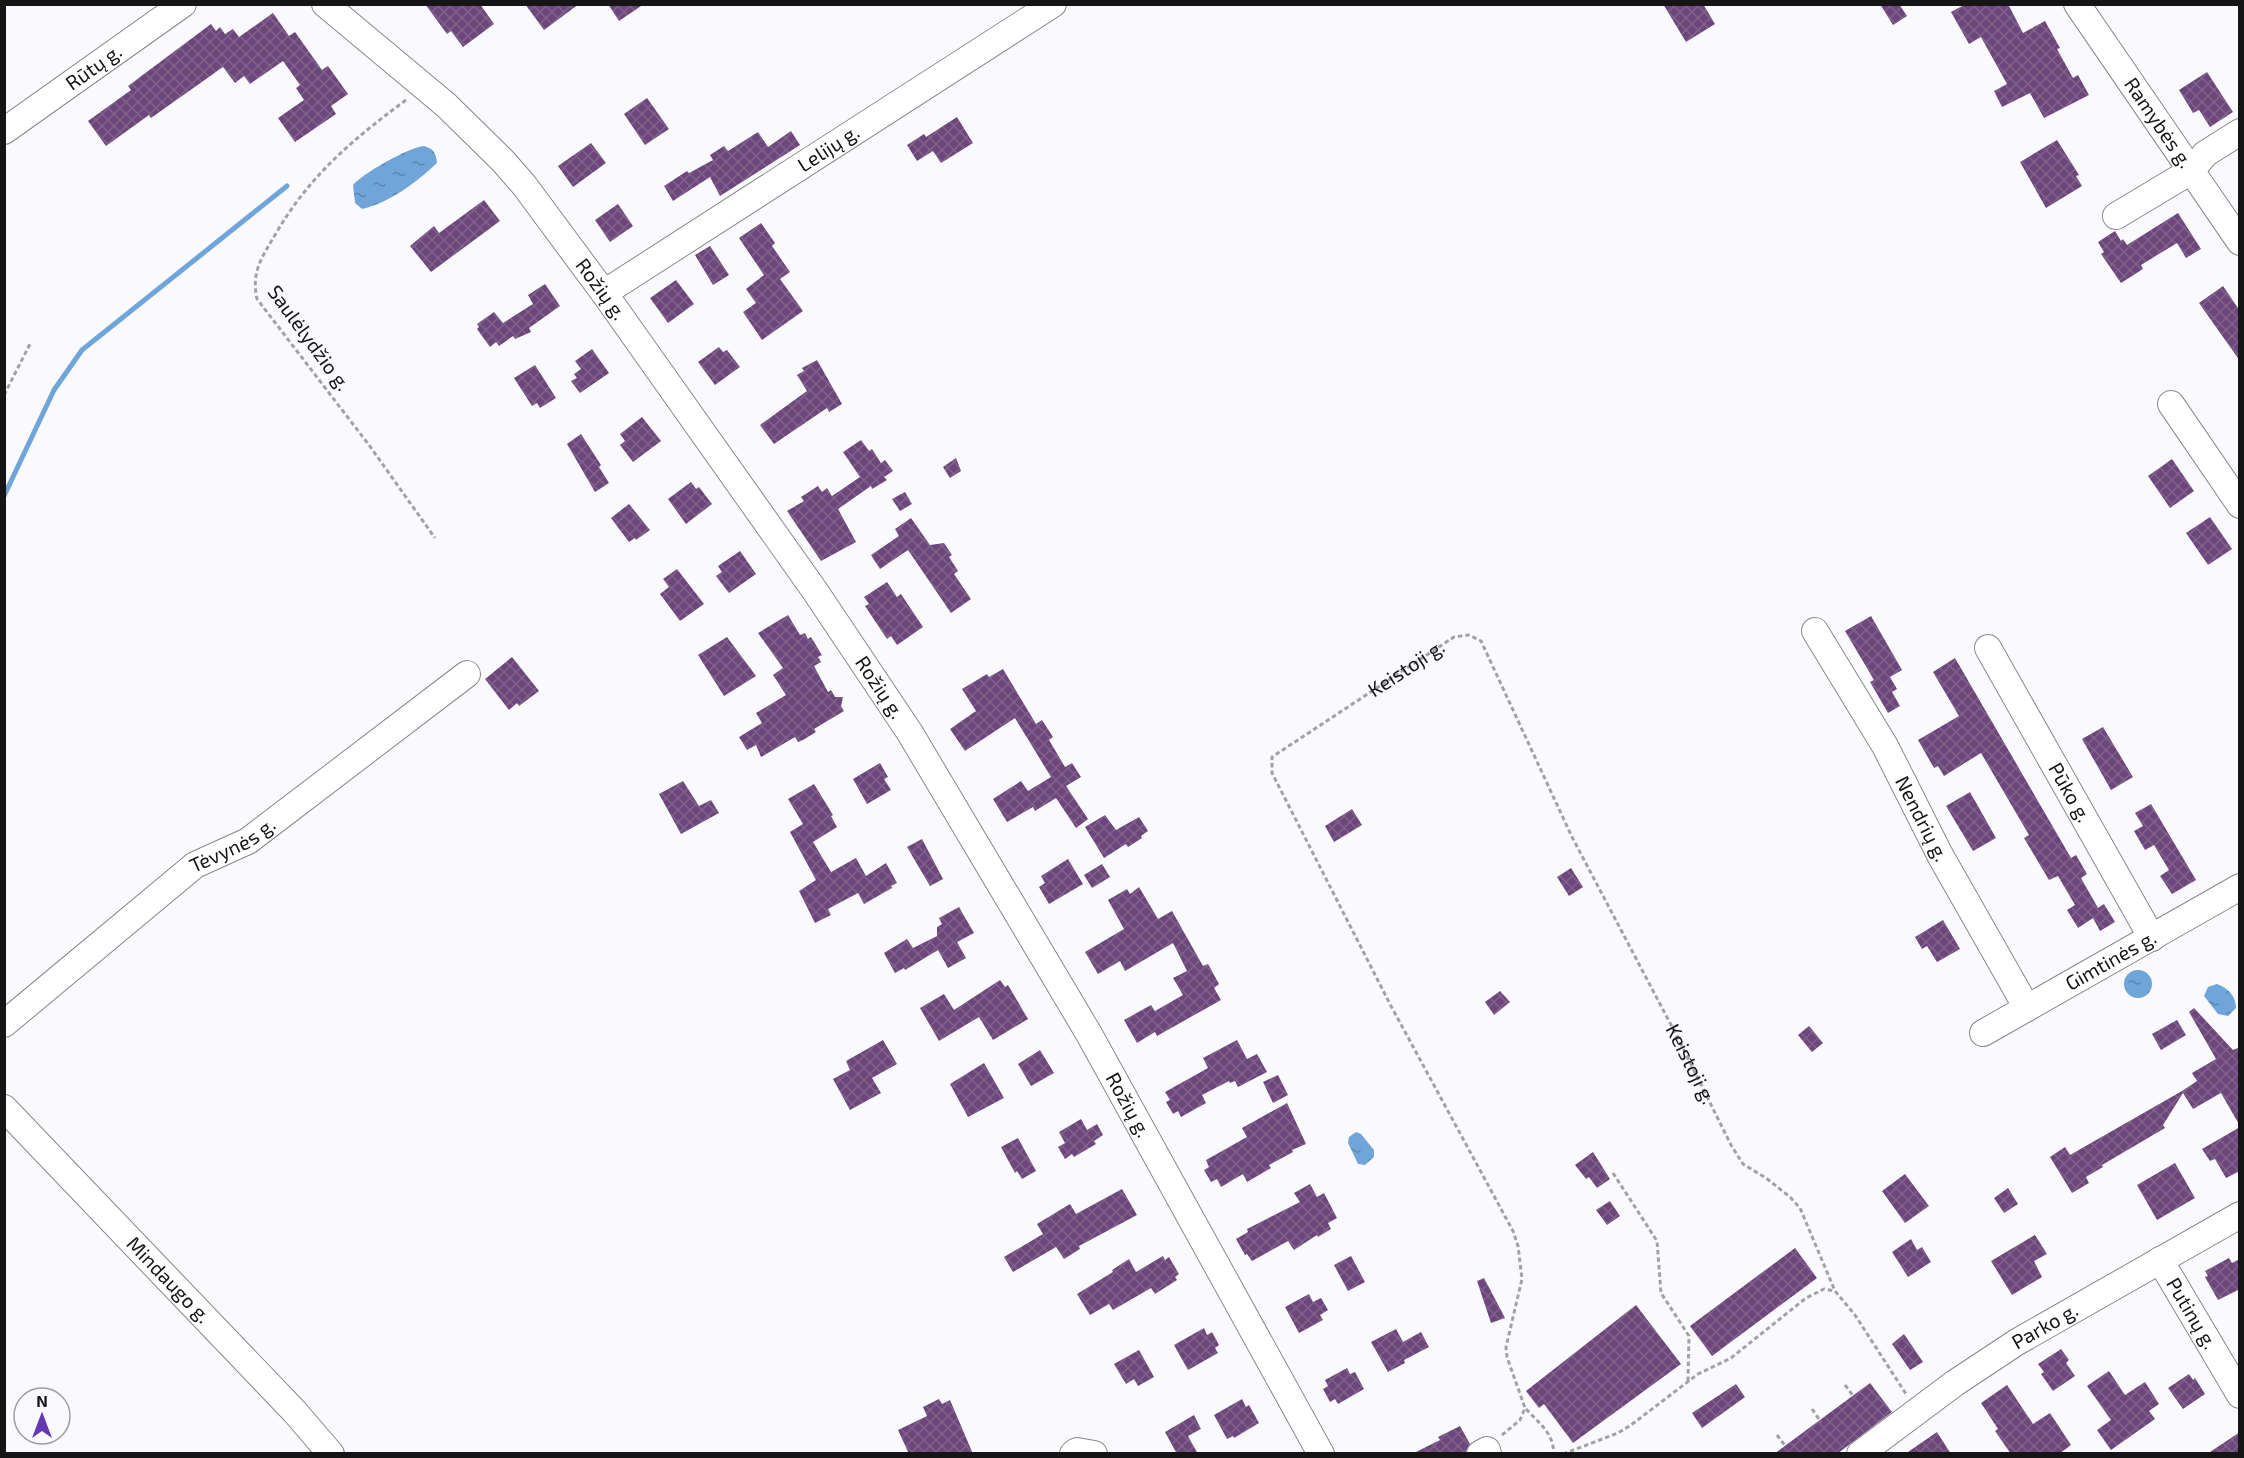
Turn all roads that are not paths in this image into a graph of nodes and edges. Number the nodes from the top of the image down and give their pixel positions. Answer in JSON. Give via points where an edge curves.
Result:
{"nodes":[{"id":1,"x":183,"y":4,"type":"edge"},
{"id":2,"x":325,"y":4,"type":"edge"},
{"id":3,"x":1053,"y":4,"type":"edge"},
{"id":4,"x":2078,"y":4,"type":"edge"},
{"id":5,"x":4,"y":132,"type":"edge"},
{"id":6,"x":2240,"y":132,"type":"edge"},
{"id":7,"x":2191,"y":171,"type":"junction"},
{"id":8,"x":2116,"y":216,"type":"dead end"},
{"id":9,"x":2237,"y":232,"type":"edge"},
{"id":10,"x":604,"y":293,"type":"junction"},
{"id":11,"x":2171,"y":404,"type":"dead end"},
{"id":12,"x":2240,"y":505,"type":"edge"},
{"id":13,"x":1815,"y":631,"type":"dead end"},
{"id":14,"x":1988,"y":648,"type":"dead end"},
{"id":15,"x":467,"y":674,"type":"dead end"},
{"id":16,"x":2240,"y":887,"type":"edge"},
{"id":17,"x":2152,"y":938,"type":"junction"},
{"id":18,"x":2027,"y":1008,"type":"junction"},
{"id":19,"x":4,"y":1024,"type":"edge"},
{"id":20,"x":1983,"y":1033,"type":"dead end"},
{"id":21,"x":4,"y":1108,"type":"edge"},
{"id":22,"x":2240,"y":1215,"type":"edge"},
{"id":23,"x":2160,"y":1260,"type":"junction"},
{"id":24,"x":2240,"y":1395,"type":"edge"},
{"id":25,"x":331,"y":1454,"type":"edge"},
{"id":26,"x":1073,"y":1454,"type":"edge"},
{"id":27,"x":1094,"y":1454,"type":"edge"},
{"id":28,"x":1321,"y":1454,"type":"edge"},
{"id":29,"x":1860,"y":1454,"type":"edge"}],
"edges":[{"from":1,"to":5,"type":"street","name":"Rūtų g."},
{"from":2,"to":10,"type":"street","name":"Rožių g.","via":[[475,132],[537,201]]},
{"from":3,"to":10,"type":"street","name":"Lelijų g."},
{"from":4,"to":7,"type":"street","name":"Ramybės g."},
{"from":6,"to":7,"type":"street","via":[[2205,154]]},
{"from":7,"to":8,"type":"street"},
{"from":7,"to":9,"type":"street","name":"Ramybės g."},
{"from":10,"to":28,"type":"street","name":"Rožių g.","via":[[810,583],[910,733],[1089,1034]]},
{"from":11,"to":12,"type":"street"},
{"from":13,"to":18,"type":"street","name":"Nendrių g.","via":[[1885,746],[1940,855]]},
{"from":14,"to":17,"type":"street","name":"Pūko g."},
{"from":15,"to":19,"type":"street","name":"Tėvynės g.","via":[[248,841],[195,865]]},
{"from":16,"to":17,"type":"street","name":"Gimtinės g."},
{"from":17,"to":18,"type":"street","name":"Gimtinės g."},
{"from":18,"to":20,"type":"street","name":"Gimtinės g."},
{"from":21,"to":25,"type":"street","name":"Mindaugo g."},
{"from":22,"to":23,"type":"street","name":"Parko g."},
{"from":23,"to":24,"type":"street","name":"Putinų g."},
{"from":23,"to":29,"type":"street","name":"Parko g.","via":[[2017,1342],[1954,1383]]},
{"from":26,"to":27,"type":"street"}]}
